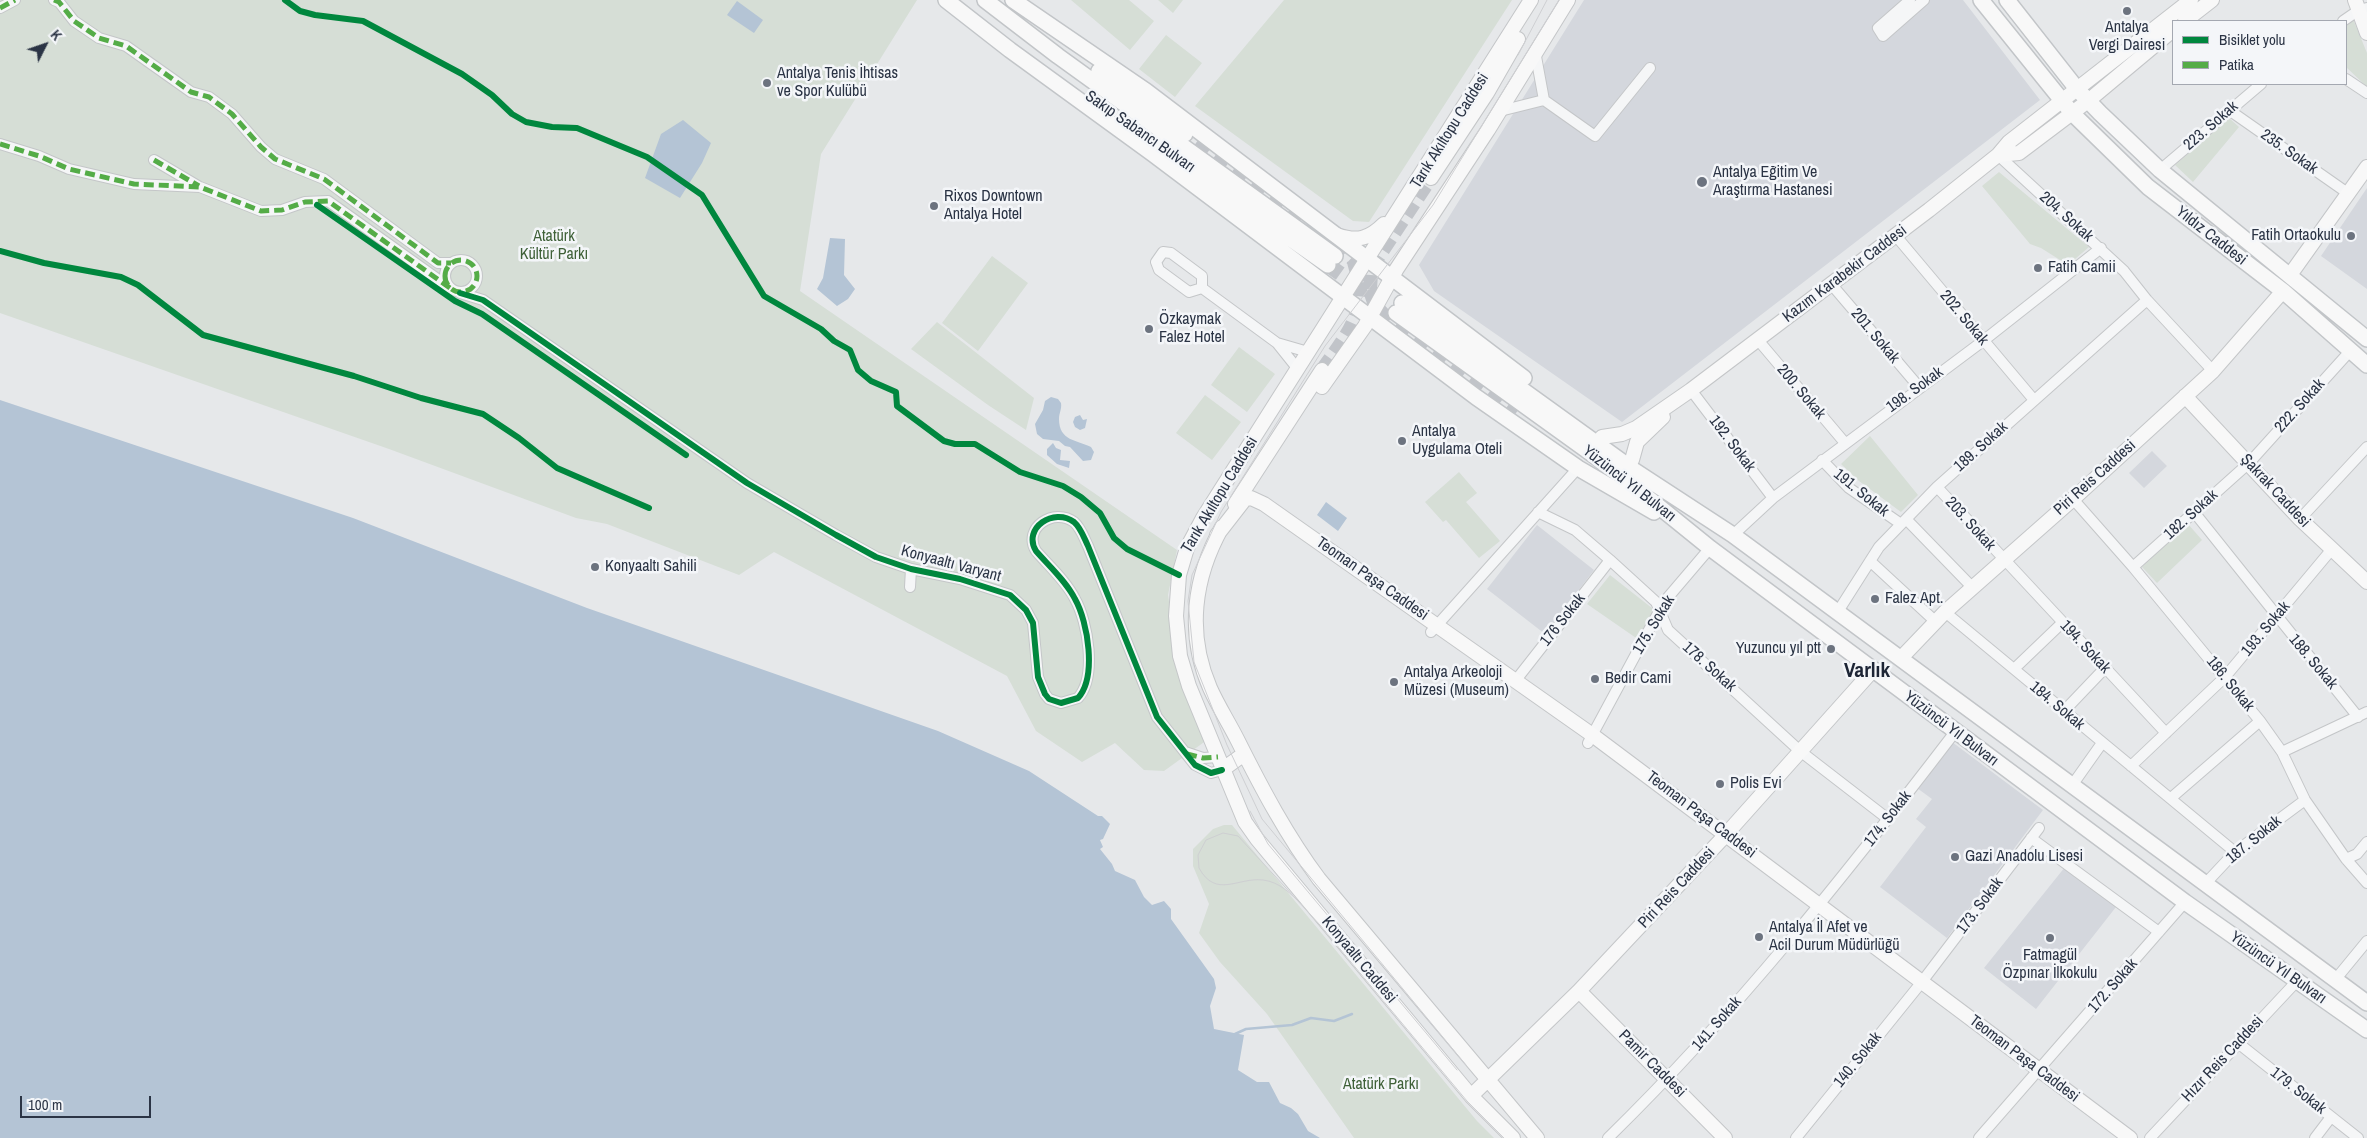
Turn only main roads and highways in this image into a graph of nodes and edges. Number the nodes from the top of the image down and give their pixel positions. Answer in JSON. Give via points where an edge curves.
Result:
{"nodes":[{"id":1,"x":946,"y":0,"type":"edge"},
{"id":2,"x":951,"y":0,"type":"edge"},
{"id":3,"x":986,"y":0,"type":"edge"},
{"id":4,"x":999,"y":0,"type":"edge"},
{"id":5,"x":1013,"y":0,"type":"edge"},
{"id":6,"x":1981,"y":0,"type":"edge"},
{"id":7,"x":2007,"y":0,"type":"edge"},
{"id":8,"x":1196,"y":143,"type":"tunnel mouth"},
{"id":9,"x":2367,"y":339,"type":"edge"},
{"id":10,"x":2367,"y":364,"type":"edge"},
{"id":11,"x":1516,"y":413,"type":"tunnel mouth"},
{"id":12,"x":1710,"y":520,"type":"junction"},
{"id":13,"x":1698,"y":538,"type":"junction"},
{"id":14,"x":2367,"y":1003,"type":"edge"},
{"id":15,"x":2367,"y":1030,"type":"edge"}],
"edges":[{"from":1,"to":13,"type":"main road","via":[[1476,397],[1578,468]]},
{"from":2,"to":3,"type":"main road","name":"Sakıp Sabancı Bulvarı","via":[[1331,260]]},
{"from":4,"to":8,"type":"main road"},
{"from":5,"to":12,"type":"main road","via":[[1146,91]]},
{"from":6,"to":10,"type":"main road","name":"Yıldız Caddesi","via":[[2072,113],[2148,187],[2283,291]]},
{"from":7,"to":9,"type":"main road","name":"Yıldız Caddesi","via":[[2077,89],[2160,170]]},
{"from":11,"to":13,"type":"main road"},
{"from":12,"to":13,"type":"main road","name":"Yüzüncü Yıl Bulvarı","via":[[1399,308],[1610,467]]},
{"from":12,"to":14,"type":"main road","name":"Yüzüncü Yıl Bulvarı"},
{"from":13,"to":15,"type":"main road","name":"Yüzüncü Yıl Bulvarı","via":[[2185,902]]}]}
